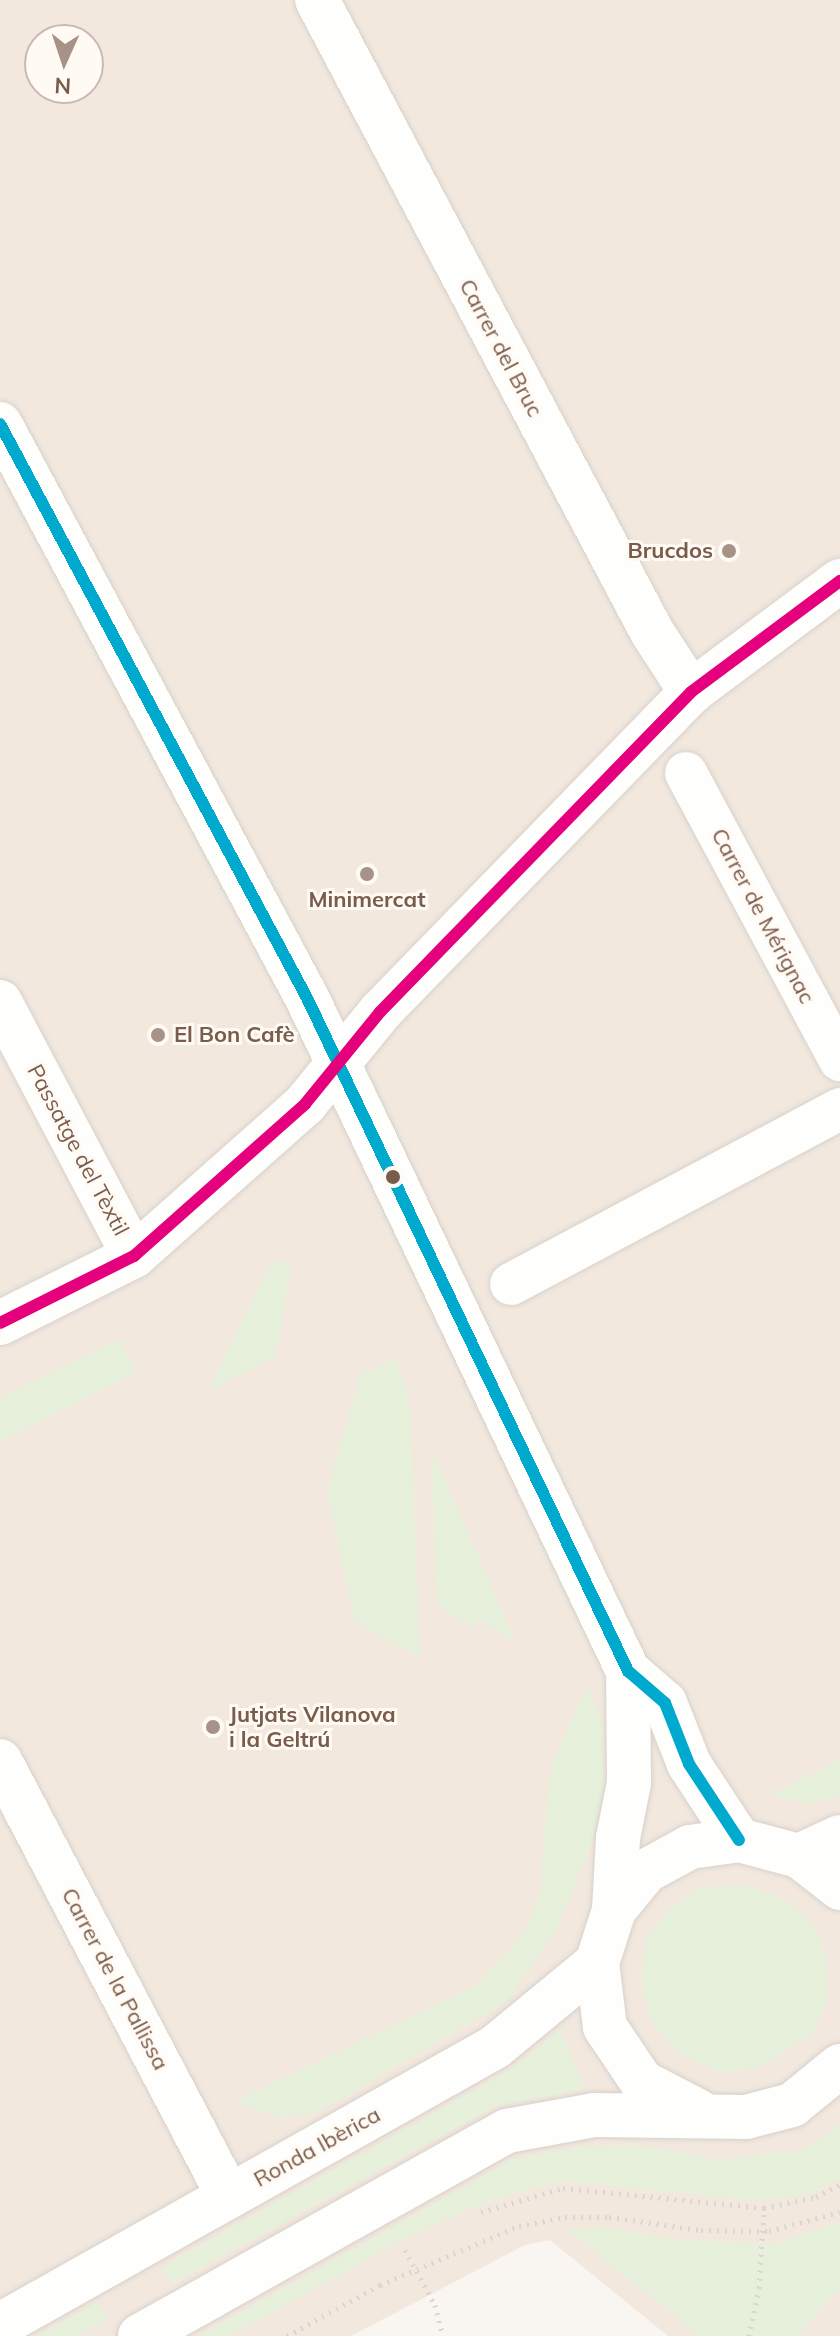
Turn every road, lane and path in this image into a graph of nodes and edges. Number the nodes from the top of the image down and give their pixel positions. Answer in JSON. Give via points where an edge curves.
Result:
{"nodes":[{"id":1,"x":317,"y":0,"type":"edge"},
{"id":2,"x":0,"y":424,"type":"edge"},
{"id":3,"x":840,"y":581,"type":"edge"},
{"id":4,"x":691,"y":692,"type":"junction"},
{"id":5,"x":686,"y":773,"type":"dead end"},
{"id":6,"x":0,"y":1002,"type":"edge"},
{"id":7,"x":840,"y":1060,"type":"edge"},
{"id":8,"x":340,"y":1067,"type":"junction"},
{"id":9,"x":840,"y":1109,"type":"edge"},
{"id":10,"x":134,"y":1256,"type":"junction"},
{"id":11,"x":511,"y":1284,"type":"dead end"},
{"id":12,"x":0,"y":1323,"type":"edge"},
{"id":13,"x":628,"y":1671,"type":"junction"},
{"id":14,"x":0,"y":1761,"type":"edge"},
{"id":15,"x":840,"y":1837,"type":"edge"},
{"id":16,"x":739,"y":1840,"type":"junction"},
{"id":17,"x":799,"y":1856,"type":"junction"},
{"id":18,"x":840,"y":1888,"type":"edge"},
{"id":19,"x":614,"y":1910,"type":"junction"},
{"id":20,"x":597,"y":1963,"type":"junction"},
{"id":21,"x":840,"y":2066,"type":"edge"},
{"id":22,"x":700,"y":2113,"type":"junction"},
{"id":23,"x":840,"y":2184,"type":"edge"},
{"id":24,"x":229,"y":2197,"type":"junction"},
{"id":25,"x":764,"y":2208,"type":"junction"},
{"id":26,"x":840,"y":2212,"type":"edge"},
{"id":27,"x":470,"y":2217,"type":"dead end"},
{"id":28,"x":763,"y":2231,"type":"junction"},
{"id":29,"x":417,"y":2242,"type":"dead end"},
{"id":30,"x":404,"y":2248,"type":"junction"},
{"id":31,"x":391,"y":2256,"type":"dead end"},
{"id":32,"x":416,"y":2270,"type":"junction"},
{"id":33,"x":8,"y":2312,"type":"edge"},
{"id":34,"x":140,"y":2336,"type":"edge"},
{"id":35,"x":287,"y":2336,"type":"edge"},
{"id":36,"x":443,"y":2336,"type":"edge"},
{"id":37,"x":749,"y":2336,"type":"edge"}],
"edges":[{"from":1,"to":4,"type":"street","name":"Carrer del Bruc","via":[[652,632]]},
{"from":2,"to":8,"type":"street"},
{"from":3,"to":4,"type":"street"},
{"from":4,"to":8,"type":"street","via":[[380,1012]]},
{"from":5,"to":7,"type":"street","name":"Carrer de Mérignac"},
{"from":6,"to":10,"type":"street","name":"Passatge del Tèxtil"},
{"from":8,"to":10,"type":"street"},
{"from":8,"to":13,"type":"street"},
{"from":9,"to":11,"type":"street"},
{"from":10,"to":12,"type":"street"},
{"from":13,"to":16,"type":"street","via":[[665,1703],[689,1764]]},
{"from":13,"to":19,"type":"street","via":[[629,1783]]},
{"from":14,"to":24,"type":"street","name":"Carrer de la Pallissa"},
{"from":15,"to":17,"type":"street"},
{"from":16,"to":17,"type":"street"},
{"from":16,"to":19,"type":"street","via":[[679,1853],[646,1871]]},
{"from":17,"to":18,"type":"street"},
{"from":19,"to":20,"type":"street"},
{"from":20,"to":22,"type":"street","via":[[605,2027],[642,2082]]},
{"from":20,"to":24,"type":"street","name":"Ronda Ibèrica","via":[[495,2047]]},
{"from":21,"to":22,"type":"street","via":[[792,2105],[746,2117]]},
{"from":22,"to":34,"type":"street","via":[[594,2115],[507,2131]]},
{"from":23,"to":25,"type":"path","via":[[816,2197]]},
{"from":24,"to":33,"type":"street","name":"Ronda Ibèrica"},
{"from":25,"to":27,"type":"path","via":[[563,2188]]},
{"from":25,"to":28,"type":"path"},
{"from":26,"to":28,"type":"path","via":[[800,2227]]},
{"from":28,"to":32,"type":"path","via":[[565,2217],[519,2226]]},
{"from":28,"to":37,"type":"path"},
{"from":29,"to":30,"type":"path"},
{"from":30,"to":31,"type":"path"},
{"from":30,"to":32,"type":"path"},
{"from":32,"to":35,"type":"path"},
{"from":32,"to":36,"type":"path"}]}
